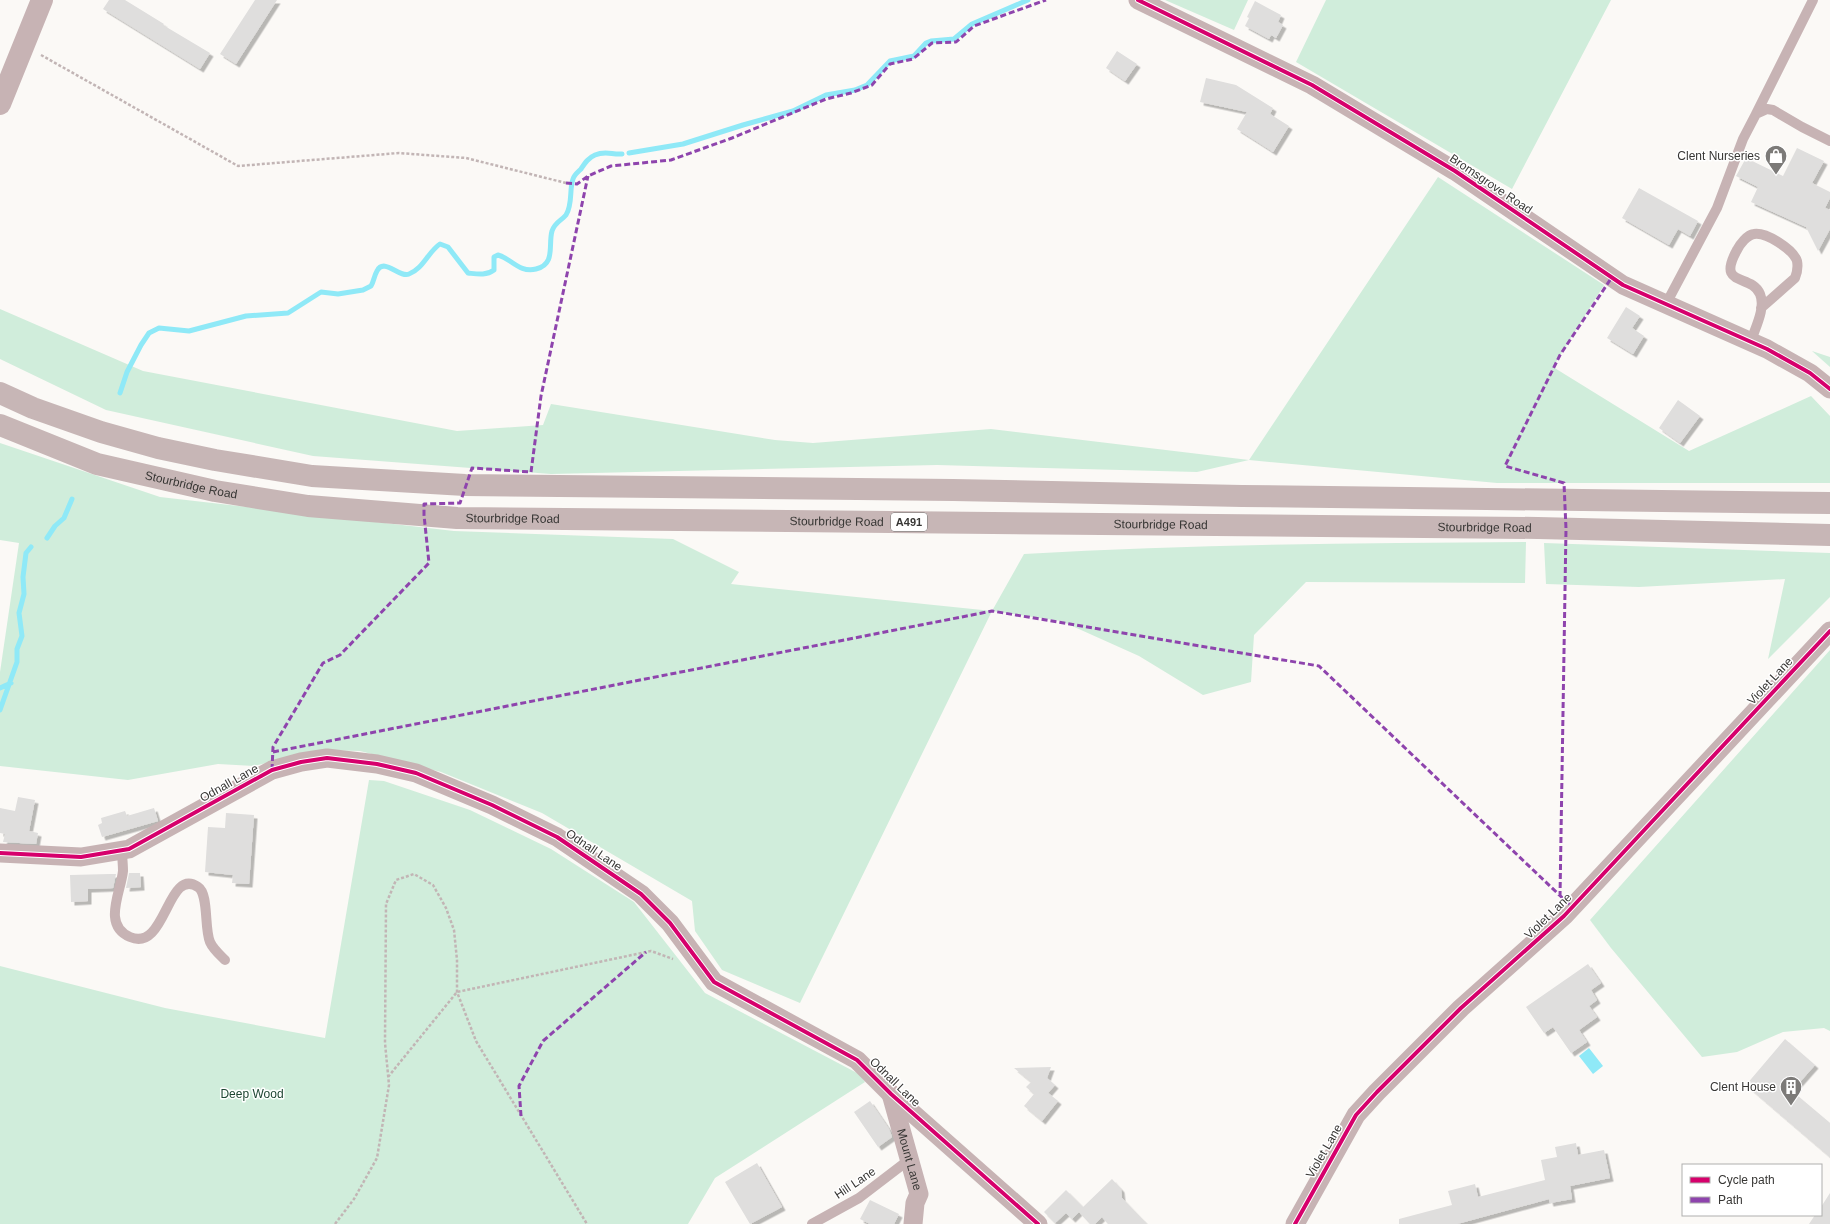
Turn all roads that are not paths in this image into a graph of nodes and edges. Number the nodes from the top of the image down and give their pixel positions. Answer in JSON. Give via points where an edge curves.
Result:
{"nodes":[{"id":1,"x":42,"y":0,"type":"edge"},
{"id":2,"x":1138,"y":0,"type":"edge"},
{"id":3,"x":1813,"y":0,"type":"edge"},
{"id":4,"x":0,"y":104,"type":"edge"},
{"id":5,"x":1756,"y":114,"type":"junction"},
{"id":6,"x":1830,"y":141,"type":"edge"},
{"id":7,"x":1666,"y":304,"type":"junction"},
{"id":8,"x":1761,"y":308,"type":"junction"},
{"id":9,"x":1751,"y":341,"type":"junction"},
{"id":10,"x":1830,"y":389,"type":"edge"},
{"id":11,"x":0,"y":393,"type":"edge"},
{"id":12,"x":0,"y":425,"type":"edge"},
{"id":13,"x":1830,"y":503,"type":"edge"},
{"id":14,"x":1830,"y":535,"type":"edge"},
{"id":15,"x":1830,"y":631,"type":"edge"},
{"id":16,"x":122,"y":850,"type":"junction"},
{"id":17,"x":0,"y":853,"type":"edge"},
{"id":18,"x":225,"y":960,"type":"dead end"},
{"id":19,"x":891,"y":1094,"type":"junction"},
{"id":20,"x":910,"y":1159,"type":"junction"},
{"id":21,"x":812,"y":1224,"type":"edge"},
{"id":22,"x":913,"y":1224,"type":"edge"},
{"id":23,"x":1038,"y":1224,"type":"edge"},
{"id":24,"x":1296,"y":1224,"type":"edge"}],
"edges":[{"from":1,"to":4,"type":"street"},
{"from":2,"to":7,"type":"street","name":"Bromsgrove Road","via":[[1312,85],[1455,171],[1623,285]]},
{"from":3,"to":5,"type":"lane"},
{"from":5,"to":6,"type":"lane","via":[[1767,109],[1773,110]]},
{"from":5,"to":7,"type":"lane","via":[[1743,139],[1717,208]]},
{"from":7,"to":9,"type":"street","name":"Bromsgrove Road"},
{"from":8,"to":8,"type":"lane","via":[[1761,299],[1756,289],[1731,273],[1731,265],[1737,250],[1746,238],[1756,234],[1771,238],[1782,245],[1794,255],[1797,262],[1795,278]]},
{"from":8,"to":9,"type":"lane"},
{"from":9,"to":10,"type":"street","name":"Bromsgrove Road","via":[[1810,373]]},
{"from":11,"to":13,"type":"highway","via":[[33,408],[101,432],[158,448],[312,476],[465,485]]},
{"from":12,"to":14,"type":"highway","name":"Stourbridge Road","number":"A491","via":[[97,464],[215,491],[308,506],[457,518],[1538,528]]},
{"from":15,"to":24,"type":"street","name":"Violet Lane","via":[[1564,916],[1461,1008],[1376,1092],[1356,1116]]},
{"from":16,"to":17,"type":"street","name":"Odnall Lane","via":[[81,857]]},
{"from":16,"to":18,"type":"lane","via":[[123,871],[114,909],[115,919],[123,933],[130,938],[150,934],[164,916],[175,891],[182,885],[190,884],[203,892],[206,929],[210,942]]},
{"from":16,"to":19,"type":"street","name":"Odnall Lane","via":[[129,849],[272,770],[301,762],[327,758],[377,764],[416,773],[492,805],[557,837],[641,894],[670,923],[714,982],[858,1060]]},
{"from":19,"to":20,"type":"street","name":"Mount Lane"},
{"from":19,"to":23,"type":"street","name":"Odnall Lane"},
{"from":20,"to":21,"type":"lane","name":"Hill Lane","via":[[859,1198]]},
{"from":20,"to":22,"type":"street","name":"Mount Lane","via":[[919,1194],[915,1203]]}]}
